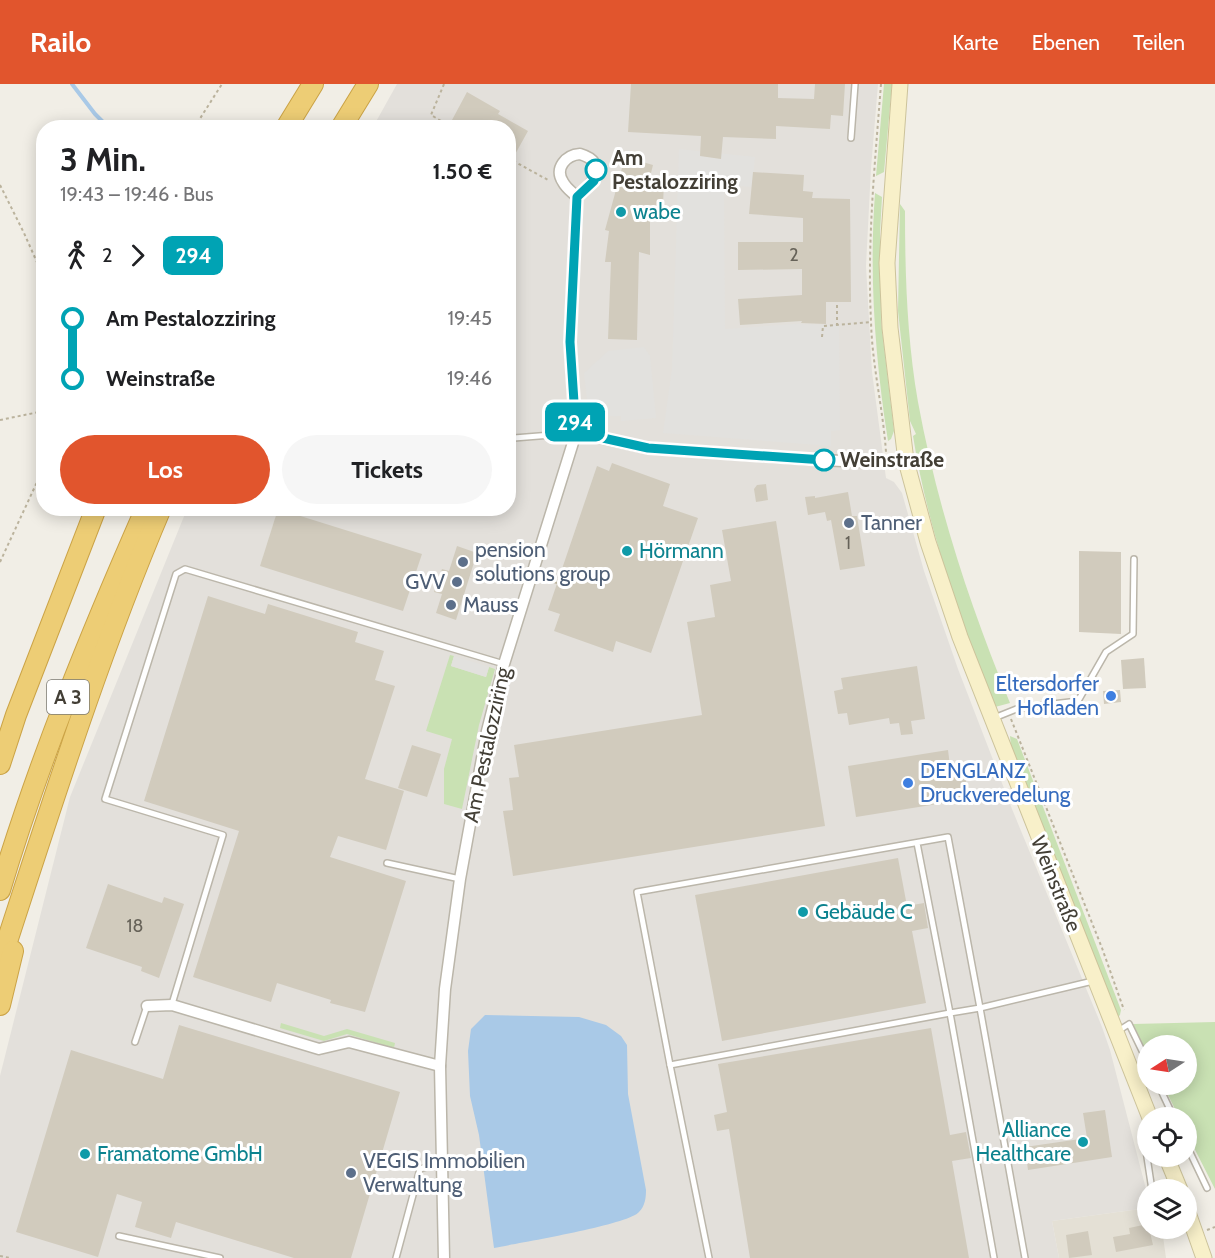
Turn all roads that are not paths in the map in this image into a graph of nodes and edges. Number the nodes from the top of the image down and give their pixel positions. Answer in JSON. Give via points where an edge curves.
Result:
{"nodes":[{"id":1,"x":313,"y":84,"type":"edge"},
{"id":2,"x":368,"y":84,"type":"edge"},
{"id":3,"x":855,"y":84,"type":"edge"},
{"id":4,"x":900,"y":84,"type":"edge"},
{"id":5,"x":291,"y":120,"type":"edge"},
{"id":6,"x":346,"y":120,"type":"edge"},
{"id":7,"x":851,"y":138,"type":"dead end"},
{"id":8,"x":577,"y":197,"type":"junction"},
{"id":9,"x":576,"y":432,"type":"junction"},
{"id":10,"x":516,"y":438,"type":"edge"},
{"id":11,"x":906,"y":461,"type":"junction"},
{"id":12,"x":93,"y":516,"type":"edge"},
{"id":13,"x":142,"y":516,"type":"edge"},
{"id":14,"x":158,"y":516,"type":"edge"},
{"id":15,"x":1134,"y":559,"type":"dead end"},
{"id":16,"x":504,"y":664,"type":"junction"},
{"id":17,"x":15,"y":714,"type":"junction"},
{"id":18,"x":991,"y":719,"type":"junction"},
{"id":19,"x":0,"y":740,"type":"edge"},
{"id":20,"x":0,"y":764,"type":"edge"},
{"id":21,"x":917,"y":843,"type":"junction"},
{"id":22,"x":387,"y":862,"type":"dead end"},
{"id":23,"x":28,"y":878,"type":"junction"},
{"id":24,"x":460,"y":879,"type":"junction"},
{"id":25,"x":0,"y":890,"type":"edge"},
{"id":26,"x":0,"y":963,"type":"edge"},
{"id":27,"x":1095,"y":981,"type":"junction"},
{"id":28,"x":0,"y":1005,"type":"edge"},
{"id":29,"x":172,"y":1005,"type":"junction"},
{"id":30,"x":147,"y":1006,"type":"joint"},
{"id":31,"x":980,"y":1008,"type":"junction"},
{"id":32,"x":950,"y":1013,"type":"junction"},
{"id":33,"x":1115,"y":1032,"type":"junction"},
{"id":34,"x":1137,"y":1040,"type":"edge"},
{"id":35,"x":135,"y":1042,"type":"dead end"},
{"id":36,"x":670,"y":1065,"type":"junction"},
{"id":37,"x":440,"y":1066,"type":"junction"},
{"id":38,"x":1146,"y":1107,"type":"edge"},
{"id":39,"x":442,"y":1166,"type":"junction"},
{"id":40,"x":1197,"y":1166,"type":"edge"},
{"id":41,"x":1208,"y":1188,"type":"dead end"},
{"id":42,"x":119,"y":1236,"type":"dead end"},
{"id":43,"x":1197,"y":1238,"type":"edge"},
{"id":44,"x":220,"y":1258,"type":"edge"},
{"id":45,"x":396,"y":1258,"type":"edge"},
{"id":46,"x":444,"y":1258,"type":"edge"},
{"id":47,"x":709,"y":1258,"type":"edge"},
{"id":48,"x":994,"y":1258,"type":"edge"},
{"id":49,"x":1024,"y":1258,"type":"edge"},
{"id":50,"x":1204,"y":1258,"type":"edge"}],
"edges":[{"from":1,"to":5,"type":"highway"},
{"from":2,"to":6,"type":"highway"},
{"from":3,"to":7,"type":"lane"},
{"from":4,"to":11,"type":"main road","name":"Weinstraße","via":[[887,263],[890,328]]},
{"from":8,"to":8,"type":"street","via":[[594,181],[596,170],[591,159],[580,154],[567,158],[560,172],[562,182]]},
{"from":8,"to":9,"type":"street","name":"Am Pestalozziring","via":[[570,342]]},
{"from":9,"to":10,"type":"lane"},
{"from":9,"to":11,"type":"street","via":[[648,448],[883,463]]},
{"from":9,"to":16,"type":"street","name":"Am Pestalozziring"},
{"from":11,"to":18,"type":"main road","name":"Weinstraße","via":[[928,542]]},
{"from":12,"to":17,"type":"highway","number":"A 3"},
{"from":13,"to":25,"type":"highway","number":"A 3","via":[[48,751]]},
{"from":14,"to":23,"type":"highway","via":[[130,581]]},
{"from":15,"to":18,"type":"lane","via":[[1133,634],[1106,651],[1078,701],[1019,708]]},
{"from":16,"to":24,"type":"street","name":"Am Pestalozziring","via":[[487,731]]},
{"from":16,"to":29,"type":"lane","via":[[184,569],[176,574],[105,799],[223,835]]},
{"from":17,"to":19,"type":"highway"},
{"from":17,"to":20,"type":"highway","number":"A 3"},
{"from":18,"to":27,"type":"main road","name":"Weinstraße"},
{"from":21,"to":31,"type":"lane","via":[[948,837]]},
{"from":21,"to":32,"type":"lane"},
{"from":21,"to":36,"type":"lane","via":[[637,892]]},
{"from":22,"to":24,"type":"lane"},
{"from":23,"to":26,"type":"highway"},
{"from":23,"to":28,"type":"highway"},
{"from":24,"to":37,"type":"street","name":"Am Pestalozziring","via":[[445,989]]},
{"from":27,"to":31,"type":"lane"},
{"from":27,"to":33,"type":"main road","name":"Weinstraße"},
{"from":29,"to":30,"type":"street"},
{"from":29,"to":37,"type":"street","via":[[319,1049],[350,1042]]},
{"from":30,"to":35,"type":"lane"},
{"from":31,"to":32,"type":"lane"},
{"from":31,"to":49,"type":"lane"},
{"from":32,"to":36,"type":"lane"},
{"from":32,"to":48,"type":"lane"},
{"from":33,"to":34,"type":"lane","via":[[1129,1024]]},
{"from":33,"to":38,"type":"main road","name":"Weinstraße"},
{"from":36,"to":47,"type":"lane"},
{"from":37,"to":39,"type":"street","name":"Am Pestalozziring"},
{"from":39,"to":45,"type":"lane","via":[[420,1169]]},
{"from":39,"to":46,"type":"street","name":"Am Pestalozziring"},
{"from":40,"to":41,"type":"lane"},
{"from":42,"to":44,"type":"lane"},
{"from":43,"to":50,"type":"main road"}]}
